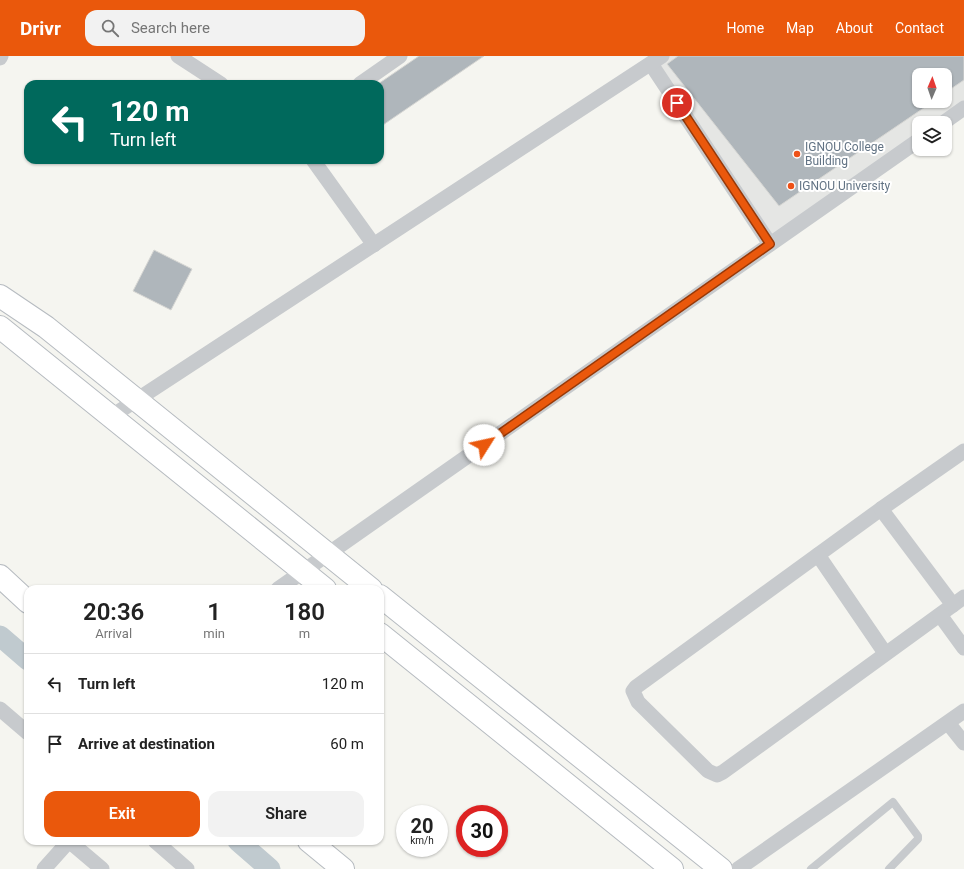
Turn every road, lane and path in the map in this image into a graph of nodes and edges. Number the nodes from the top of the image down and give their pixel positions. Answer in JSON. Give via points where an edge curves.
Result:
{"nodes":[{"id":1,"x":178,"y":56,"type":"edge"},
{"id":2,"x":400,"y":56,"type":"edge"},
{"id":3,"x":657,"y":60,"type":"edge"},
{"id":4,"x":215,"y":80,"type":"edge"},
{"id":5,"x":366,"y":80,"type":"edge"},
{"id":6,"x":964,"y":108,"type":"edge"},
{"id":7,"x":952,"y":117,"type":"edge"},
{"id":8,"x":912,"y":145,"type":"edge"},
{"id":9,"x":316,"y":164,"type":"edge"},
{"id":10,"x":770,"y":244,"type":"junction"},
{"id":11,"x":374,"y":245,"type":"junction"},
{"id":12,"x":0,"y":296,"type":"edge"},
{"id":13,"x":0,"y":327,"type":"edge"},
{"id":14,"x":137,"y":400,"type":"junction"},
{"id":15,"x":112,"y":416,"type":"junction"},
{"id":16,"x":964,"y":451,"type":"edge"},
{"id":17,"x":881,"y":509,"type":"junction"},
{"id":18,"x":328,"y":554,"type":"junction"},
{"id":19,"x":818,"y":556,"type":"junction"},
{"id":20,"x":302,"y":571,"type":"junction"},
{"id":21,"x":0,"y":576,"type":"edge"},
{"id":22,"x":283,"y":585,"type":"edge"},
{"id":23,"x":320,"y":585,"type":"edge"},
{"id":24,"x":367,"y":585,"type":"edge"},
{"id":25,"x":24,"y":598,"type":"edge"},
{"id":26,"x":384,"y":599,"type":"edge"},
{"id":27,"x":958,"y":601,"type":"edge"},
{"id":28,"x":940,"y":615,"type":"junction"},
{"id":29,"x":384,"y":637,"type":"edge"},
{"id":30,"x":964,"y":648,"type":"edge"},
{"id":31,"x":885,"y":653,"type":"junction"},
{"id":32,"x":0,"y":710,"type":"edge"},
{"id":33,"x":964,"y":711,"type":"edge"},
{"id":34,"x":948,"y":723,"type":"junction"},
{"id":35,"x":24,"y":730,"type":"edge"},
{"id":36,"x":964,"y":743,"type":"edge"},
{"id":37,"x":65,"y":845,"type":"edge"},
{"id":38,"x":74,"y":845,"type":"edge"},
{"id":39,"x":159,"y":845,"type":"edge"},
{"id":40,"x":314,"y":845,"type":"edge"},
{"id":41,"x":44,"y":869,"type":"edge"},
{"id":42,"x":102,"y":869,"type":"edge"},
{"id":43,"x":187,"y":869,"type":"edge"},
{"id":44,"x":343,"y":869,"type":"edge"},
{"id":45,"x":672,"y":869,"type":"edge"},
{"id":46,"x":721,"y":869,"type":"edge"},
{"id":47,"x":738,"y":869,"type":"edge"},
{"id":48,"x":811,"y":869,"type":"edge"},
{"id":49,"x":888,"y":869,"type":"edge"}],
"edges":[{"from":1,"to":4,"type":"street"},
{"from":2,"to":5,"type":"street"},
{"from":3,"to":10,"type":"street"},
{"from":3,"to":11,"type":"street"},
{"from":6,"to":7,"type":"street"},
{"from":8,"to":10,"type":"street"},
{"from":9,"to":11,"type":"street"},
{"from":10,"to":18,"type":"street"},
{"from":11,"to":14,"type":"street"},
{"from":12,"to":14,"type":"street","via":[[46,327]]},
{"from":13,"to":15,"type":"street"},
{"from":14,"to":15,"type":"street"},
{"from":14,"to":18,"type":"street"},
{"from":15,"to":20,"type":"street"},
{"from":16,"to":17,"type":"street"},
{"from":17,"to":19,"type":"street"},
{"from":17,"to":27,"type":"street"},
{"from":18,"to":20,"type":"street"},
{"from":18,"to":24,"type":"street"},
{"from":19,"to":31,"type":"street"},
{"from":19,"to":31,"type":"street","via":[[636,687],[633,691],[638,702],[708,771],[717,774]]},
{"from":20,"to":22,"type":"street"},
{"from":20,"to":23,"type":"street"},
{"from":21,"to":25,"type":"street"},
{"from":26,"to":46,"type":"street"},
{"from":27,"to":28,"type":"street"},
{"from":28,"to":30,"type":"street"},
{"from":28,"to":31,"type":"street"},
{"from":29,"to":45,"type":"street"},
{"from":32,"to":35,"type":"street"},
{"from":33,"to":34,"type":"street"},
{"from":34,"to":36,"type":"street"},
{"from":34,"to":47,"type":"street"},
{"from":37,"to":41,"type":"street"},
{"from":38,"to":42,"type":"street"},
{"from":39,"to":43,"type":"street"},
{"from":40,"to":44,"type":"street"},
{"from":48,"to":49,"type":"lane","via":[[893,802],[918,836],[918,840]]}]}
